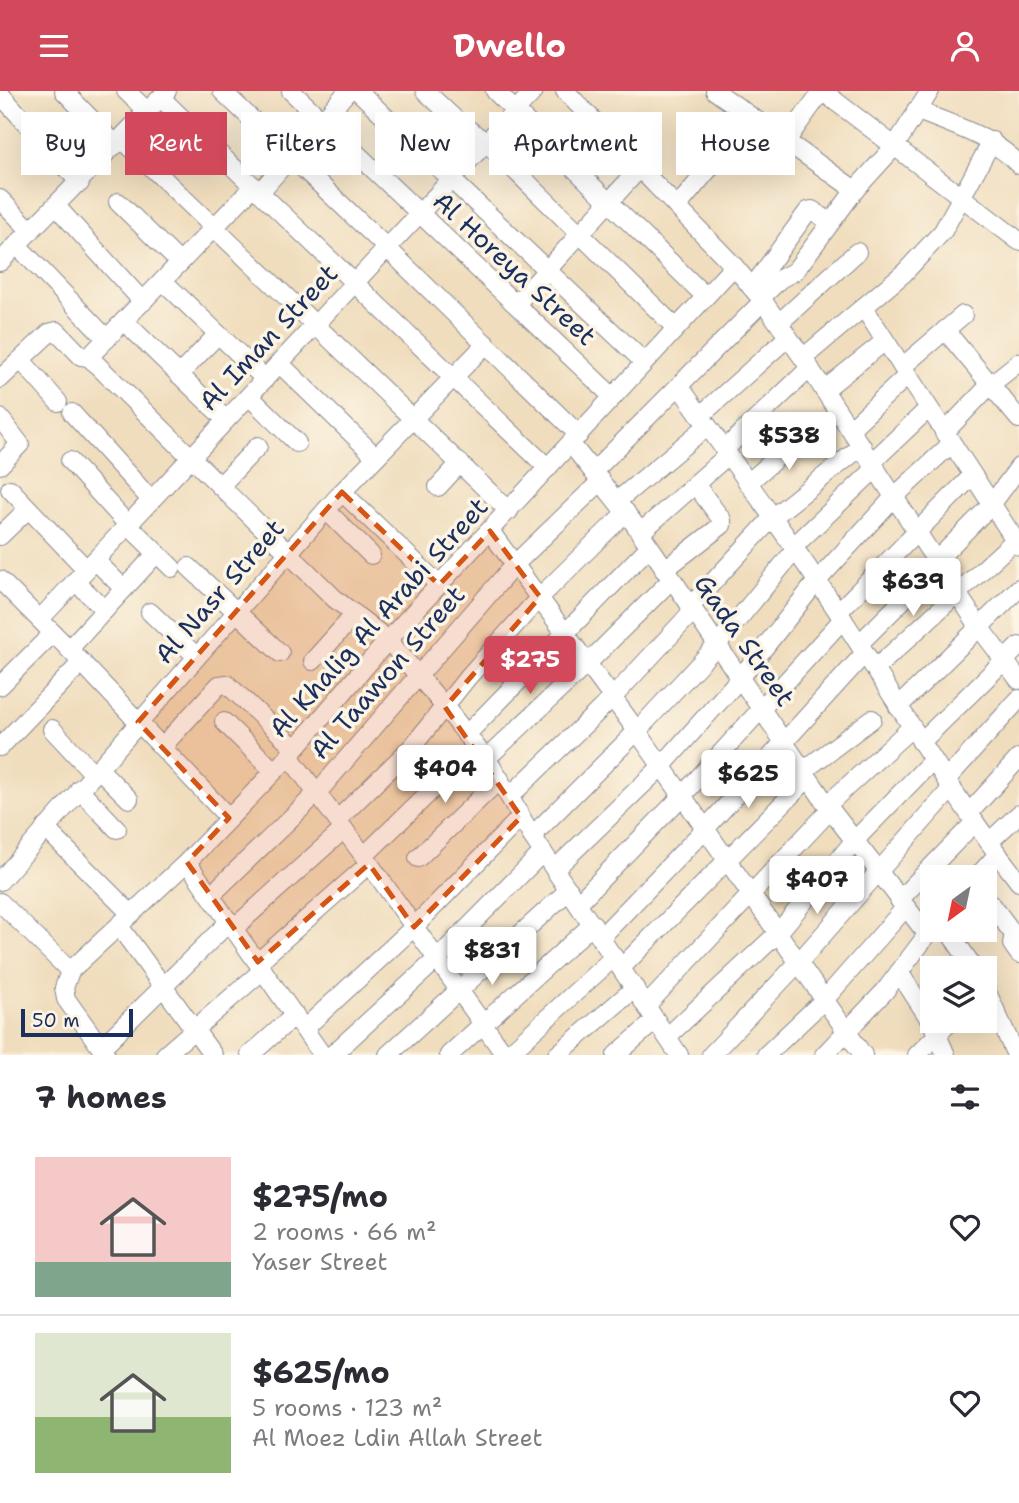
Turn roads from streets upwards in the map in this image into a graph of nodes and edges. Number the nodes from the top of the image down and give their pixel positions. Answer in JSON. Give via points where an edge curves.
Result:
{"nodes":[{"id":1,"x":64,"y":91,"type":"edge"},
{"id":2,"x":126,"y":91,"type":"edge"},
{"id":3,"x":222,"y":91,"type":"edge"},
{"id":4,"x":291,"y":91,"type":"edge"},
{"id":5,"x":348,"y":91,"type":"edge"},
{"id":6,"x":358,"y":91,"type":"edge"},
{"id":7,"x":425,"y":91,"type":"edge"},
{"id":8,"x":495,"y":91,"type":"edge"},
{"id":9,"x":534,"y":91,"type":"edge"},
{"id":10,"x":565,"y":91,"type":"edge"},
{"id":11,"x":715,"y":91,"type":"edge"},
{"id":12,"x":822,"y":91,"type":"edge"},
{"id":13,"x":930,"y":91,"type":"edge"},
{"id":14,"x":0,"y":94,"type":"edge"},
{"id":15,"x":164,"y":94,"type":"edge"},
{"id":16,"x":516,"y":110,"type":"junction"},
{"id":17,"x":916,"y":110,"type":"junction"},
{"id":18,"x":148,"y":112,"type":"joint"},
{"id":19,"x":244,"y":112,"type":"edge"},
{"id":20,"x":312,"y":112,"type":"edge"},
{"id":21,"x":330,"y":112,"type":"edge"},
{"id":22,"x":585,"y":112,"type":"edge"},
{"id":23,"x":745,"y":112,"type":"edge"},
{"id":24,"x":795,"y":128,"type":"edge"},
{"id":25,"x":125,"y":136,"type":"edge"},
{"id":26,"x":992,"y":141,"type":"junction"},
{"id":27,"x":119,"y":142,"type":"junction"},
{"id":28,"x":486,"y":142,"type":"junction"},
{"id":29,"x":895,"y":146,"type":"junction"},
{"id":30,"x":795,"y":147,"type":"edge"},
{"id":31,"x":361,"y":159,"type":"edge"},
{"id":32,"x":1019,"y":165,"type":"edge"},
{"id":33,"x":272,"y":175,"type":"edge"},
{"id":34,"x":310,"y":175,"type":"edge"},
{"id":35,"x":634,"y":175,"type":"edge"},
{"id":36,"x":647,"y":175,"type":"edge"},
{"id":37,"x":704,"y":175,"type":"edge"},
{"id":38,"x":451,"y":179,"type":"junction"},
{"id":39,"x":80,"y":183,"type":"junction"},
{"id":40,"x":257,"y":189,"type":"junction"},
{"id":41,"x":855,"y":190,"type":"junction"},
{"id":42,"x":962,"y":198,"type":"junction"},
{"id":43,"x":0,"y":199,"type":"edge"},
{"id":44,"x":118,"y":202,"type":"dead end"},
{"id":45,"x":609,"y":202,"type":"junction"},
{"id":46,"x":56,"y":206,"type":"junction"},
{"id":47,"x":677,"y":207,"type":"junction"},
{"id":48,"x":419,"y":214,"type":"junction"},
{"id":49,"x":830,"y":222,"type":"junction"},
{"id":50,"x":215,"y":228,"type":"junction"},
{"id":51,"x":31,"y":231,"type":"junction"},
{"id":52,"x":580,"y":233,"type":"junction"},
{"id":53,"x":1019,"y":241,"type":"edge"},
{"id":54,"x":17,"y":245,"type":"junction"},
{"id":55,"x":387,"y":248,"type":"junction"},
{"id":56,"x":857,"y":253,"type":"dead end"},
{"id":57,"x":0,"y":262,"type":"edge"},
{"id":58,"x":180,"y":263,"type":"junction"},
{"id":59,"x":734,"y":266,"type":"junction"},
{"id":60,"x":547,"y":270,"type":"junction"},
{"id":61,"x":163,"y":281,"type":"junction"},
{"id":62,"x":355,"y":282,"type":"junction"},
{"id":63,"x":705,"y":296,"type":"junction"},
{"id":64,"x":759,"y":296,"type":"junction"},
{"id":65,"x":143,"y":302,"type":"junction"},
{"id":66,"x":516,"y":304,"type":"junction"},
{"id":67,"x":864,"y":308,"type":"junction"},
{"id":68,"x":963,"y":315,"type":"dead end"},
{"id":69,"x":124,"y":321,"type":"junction"},
{"id":70,"x":316,"y":324,"type":"junction"},
{"id":71,"x":675,"y":327,"type":"junction"},
{"id":72,"x":783,"y":330,"type":"junction"},
{"id":73,"x":945,"y":330,"type":"junction"},
{"id":74,"x":218,"y":334,"type":"junction"},
{"id":75,"x":107,"y":339,"type":"junction"},
{"id":76,"x":886,"y":341,"type":"junction"},
{"id":77,"x":486,"y":345,"type":"junction"},
{"id":78,"x":89,"y":357,"type":"junction"},
{"id":79,"x":21,"y":359,"type":"junction"},
{"id":80,"x":644,"y":362,"type":"junction"},
{"id":81,"x":1019,"y":362,"type":"edge"},
{"id":82,"x":279,"y":363,"type":"junction"},
{"id":83,"x":806,"y":363,"type":"junction"},
{"id":84,"x":904,"y":371,"type":"junction"},
{"id":85,"x":179,"y":375,"type":"junction"},
{"id":86,"x":454,"y":375,"type":"junction"},
{"id":87,"x":0,"y":379,"type":"edge"},
{"id":88,"x":265,"y":379,"type":"junction"},
{"id":89,"x":990,"y":385,"type":"junction"},
{"id":90,"x":680,"y":387,"type":"junction"},
{"id":91,"x":824,"y":390,"type":"junction"},
{"id":92,"x":249,"y":396,"type":"junction"},
{"id":93,"x":613,"y":397,"type":"junction"},
{"id":94,"x":928,"y":409,"type":"junction"},
{"id":95,"x":413,"y":417,"type":"junction"},
{"id":96,"x":0,"y":418,"type":"edge"},
{"id":97,"x":1019,"y":419,"type":"edge"},
{"id":98,"x":226,"y":420,"type":"junction"},
{"id":99,"x":704,"y":421,"type":"junction"},
{"id":100,"x":850,"y":429,"type":"junction"},
{"id":101,"x":805,"y":433,"type":"dead end"},
{"id":102,"x":947,"y":438,"type":"junction"},
{"id":103,"x":575,"y":440,"type":"junction"},
{"id":104,"x":297,"y":443,"type":"dead end"},
{"id":105,"x":258,"y":446,"type":"dead end"},
{"id":106,"x":726,"y":453,"type":"junction"},
{"id":107,"x":376,"y":457,"type":"junction"},
{"id":108,"x":191,"y":458,"type":"junction"},
{"id":109,"x":870,"y":459,"type":"junction"},
{"id":110,"x":70,"y":461,"type":"dead end"},
{"id":111,"x":460,"y":463,"type":"junction"},
{"id":112,"x":0,"y":465,"type":"edge"},
{"id":113,"x":1019,"y":467,"type":"edge"},
{"id":114,"x":548,"y":468,"type":"junction"},
{"id":115,"x":972,"y":476,"type":"junction"},
{"id":116,"x":597,"y":477,"type":"junction"},
{"id":117,"x":748,"y":483,"type":"junction"},
{"id":118,"x":695,"y":484,"type":"junction"},
{"id":119,"x":220,"y":487,"type":"junction"},
{"id":120,"x":438,"y":487,"type":"dead end"},
{"id":121,"x":10,"y":489,"type":"dead end"},
{"id":122,"x":342,"y":492,"type":"junction"},
{"id":123,"x":894,"y":496,"type":"junction"},
{"id":124,"x":151,"y":500,"type":"junction"},
{"id":125,"x":991,"y":505,"type":"junction"},
{"id":126,"x":621,"y":507,"type":"junction"},
{"id":127,"x":28,"y":509,"type":"junction"},
{"id":128,"x":326,"y":510,"type":"junction"},
{"id":129,"x":509,"y":511,"type":"junction"},
{"id":130,"x":773,"y":516,"type":"junction"},
{"id":131,"x":128,"y":525,"type":"junction"},
{"id":132,"x":917,"y":529,"type":"junction"},
{"id":133,"x":490,"y":531,"type":"junction"},
{"id":134,"x":0,"y":536,"type":"edge"},
{"id":135,"x":645,"y":540,"type":"junction"},
{"id":136,"x":1017,"y":543,"type":"edge"},
{"id":137,"x":794,"y":548,"type":"junction"},
{"id":138,"x":289,"y":552,"type":"junction"},
{"id":139,"x":156,"y":554,"type":"junction"},
{"id":140,"x":371,"y":555,"type":"dead end"},
{"id":141,"x":938,"y":562,"type":"junction"},
{"id":142,"x":515,"y":564,"type":"junction"},
{"id":143,"x":86,"y":570,"type":"junction"},
{"id":144,"x":667,"y":575,"type":"junction"},
{"id":145,"x":0,"y":580,"type":"edge"},
{"id":146,"x":817,"y":581,"type":"junction"},
{"id":147,"x":439,"y":585,"type":"junction"},
{"id":148,"x":1019,"y":588,"type":"edge"},
{"id":149,"x":124,"y":589,"type":"junction"},
{"id":150,"x":958,"y":593,"type":"junction"},
{"id":151,"x":540,"y":597,"type":"junction"},
{"id":152,"x":692,"y":609,"type":"junction"},
{"id":153,"x":105,"y":610,"type":"junction"},
{"id":154,"x":150,"y":612,"type":"dead end"},
{"id":155,"x":236,"y":612,"type":"junction"},
{"id":156,"x":355,"y":614,"type":"junction"},
{"id":157,"x":840,"y":615,"type":"junction"},
{"id":158,"x":40,"y":619,"type":"junction"},
{"id":159,"x":980,"y":628,"type":"junction"},
{"id":160,"x":565,"y":631,"type":"junction"},
{"id":161,"x":53,"y":633,"type":"junction"},
{"id":162,"x":388,"y":640,"type":"junction"},
{"id":163,"x":717,"y":645,"type":"junction"},
{"id":164,"x":1019,"y":646,"type":"edge"},
{"id":165,"x":69,"y":649,"type":"junction"},
{"id":166,"x":862,"y":649,"type":"junction"},
{"id":167,"x":279,"y":653,"type":"dead end"},
{"id":168,"x":197,"y":656,"type":"junction"},
{"id":169,"x":1004,"y":660,"type":"junction"},
{"id":170,"x":313,"y":661,"type":"dead end"},
{"id":171,"x":82,"y":662,"type":"junction"},
{"id":172,"x":588,"y":663,"type":"junction"},
{"id":173,"x":875,"y":669,"type":"junction"},
{"id":174,"x":418,"y":675,"type":"junction"},
{"id":175,"x":741,"y":677,"type":"junction"},
{"id":176,"x":1019,"y":680,"type":"edge"},
{"id":177,"x":0,"y":686,"type":"edge"},
{"id":178,"x":613,"y":697,"type":"junction"},
{"id":179,"x":1019,"y":699,"type":"edge"},
{"id":180,"x":445,"y":707,"type":"junction"},
{"id":181,"x":898,"y":707,"type":"junction"},
{"id":182,"x":761,"y":708,"type":"junction"},
{"id":183,"x":872,"y":719,"type":"dead end"},
{"id":184,"x":138,"y":722,"type":"junction"},
{"id":185,"x":224,"y":722,"type":"dead end"},
{"id":186,"x":52,"y":729,"type":"dead end"},
{"id":187,"x":637,"y":731,"type":"junction"},
{"id":188,"x":916,"y":735,"type":"junction"},
{"id":189,"x":784,"y":743,"type":"junction"},
{"id":190,"x":0,"y":747,"type":"edge"},
{"id":191,"x":162,"y":747,"type":"junction"},
{"id":192,"x":476,"y":747,"type":"junction"},
{"id":193,"x":292,"y":752,"type":"junction"},
{"id":194,"x":1019,"y":758,"type":"edge"},
{"id":195,"x":933,"y":760,"type":"junction"},
{"id":196,"x":660,"y":767,"type":"junction"},
{"id":197,"x":96,"y":770,"type":"junction"},
{"id":198,"x":274,"y":771,"type":"junction"},
{"id":199,"x":805,"y":775,"type":"junction"},
{"id":200,"x":500,"y":779,"type":"junction"},
{"id":201,"x":949,"y":784,"type":"junction"},
{"id":202,"x":79,"y":789,"type":"junction"},
{"id":203,"x":317,"y":793,"type":"junction"},
{"id":204,"x":510,"y":796,"type":"junction"},
{"id":205,"x":682,"y":796,"type":"junction"},
{"id":206,"x":129,"y":799,"type":"dead end"},
{"id":207,"x":829,"y":807,"type":"junction"},
{"id":208,"x":1019,"y":814,"type":"edge"},
{"id":209,"x":521,"y":817,"type":"junction"},
{"id":210,"x":972,"y":817,"type":"junction"},
{"id":211,"x":229,"y":818,"type":"junction"},
{"id":212,"x":340,"y":825,"type":"junction"},
{"id":213,"x":45,"y":828,"type":"junction"},
{"id":214,"x":117,"y":829,"type":"dead end"},
{"id":215,"x":705,"y":829,"type":"junction"},
{"id":216,"x":532,"y":836,"type":"junction"},
{"id":217,"x":853,"y":841,"type":"junction"},
{"id":218,"x":993,"y":848,"type":"junction"},
{"id":219,"x":543,"y":852,"type":"junction"},
{"id":220,"x":418,"y":858,"type":"dead end"},
{"id":221,"x":367,"y":860,"type":"junction"},
{"id":222,"x":727,"y":860,"type":"junction"},
{"id":223,"x":187,"y":862,"type":"junction"},
{"id":224,"x":984,"y":865,"type":"edge"},
{"id":225,"x":555,"y":869,"type":"junction"},
{"id":226,"x":877,"y":871,"type":"junction"},
{"id":227,"x":0,"y":881,"type":"edge"},
{"id":228,"x":1019,"y":881,"type":"edge"},
{"id":229,"x":211,"y":895,"type":"junction"},
{"id":230,"x":752,"y":895,"type":"junction"},
{"id":231,"x":574,"y":896,"type":"junction"},
{"id":232,"x":0,"y":902,"type":"edge"},
{"id":233,"x":902,"y":904,"type":"junction"},
{"id":234,"x":998,"y":912,"type":"edge"},
{"id":235,"x":125,"y":920,"type":"junction"},
{"id":236,"x":920,"y":921,"type":"edge"},
{"id":237,"x":232,"y":924,"type":"junction"},
{"id":238,"x":414,"y":926,"type":"junction"},
{"id":239,"x":597,"y":931,"type":"junction"},
{"id":240,"x":778,"y":933,"type":"junction"},
{"id":241,"x":1017,"y":934,"type":"edge"},
{"id":242,"x":922,"y":942,"type":"edge"},
{"id":243,"x":1019,"y":954,"type":"edge"},
{"id":244,"x":437,"y":958,"type":"junction"},
{"id":245,"x":799,"y":962,"type":"junction"},
{"id":246,"x":618,"y":963,"type":"junction"},
{"id":247,"x":260,"y":966,"type":"junction"},
{"id":248,"x":70,"y":971,"type":"junction"},
{"id":249,"x":899,"y":972,"type":"junction"},
{"id":250,"x":162,"y":986,"type":"junction"},
{"id":251,"x":635,"y":988,"type":"junction"},
{"id":252,"x":459,"y":990,"type":"junction"},
{"id":253,"x":825,"y":999,"type":"junction"},
{"id":254,"x":651,"y":1013,"type":"junction"},
{"id":255,"x":997,"y":1014,"type":"edge"},
{"id":256,"x":299,"y":1022,"type":"junction"},
{"id":257,"x":484,"y":1024,"type":"junction"},
{"id":258,"x":194,"y":1029,"type":"junction"},
{"id":259,"x":848,"y":1032,"type":"junction"},
{"id":260,"x":938,"y":1034,"type":"junction"},
{"id":261,"x":667,"y":1037,"type":"junction"},
{"id":262,"x":105,"y":1053,"type":"edge"},
{"id":263,"x":677,"y":1054,"type":"edge"},
{"id":264,"x":166,"y":1055,"type":"edge"},
{"id":265,"x":213,"y":1055,"type":"edge"},
{"id":266,"x":250,"y":1055,"type":"edge"},
{"id":267,"x":323,"y":1055,"type":"edge"},
{"id":268,"x":331,"y":1055,"type":"edge"},
{"id":269,"x":388,"y":1055,"type":"edge"},
{"id":270,"x":449,"y":1055,"type":"edge"},
{"id":271,"x":506,"y":1055,"type":"edge"},
{"id":272,"x":558,"y":1055,"type":"edge"},
{"id":273,"x":617,"y":1055,"type":"edge"},
{"id":274,"x":711,"y":1055,"type":"edge"},
{"id":275,"x":766,"y":1055,"type":"edge"},
{"id":276,"x":824,"y":1055,"type":"edge"},
{"id":277,"x":863,"y":1055,"type":"edge"},
{"id":278,"x":917,"y":1055,"type":"edge"},
{"id":279,"x":946,"y":1055,"type":"edge"},
{"id":280,"x":1016,"y":1055,"type":"edge"}],
"edges":[{"from":1,"to":27,"type":"street"},
{"from":2,"to":18,"type":"street"},
{"from":3,"to":19,"type":"street","name":"Gada Street"},
{"from":4,"to":20,"type":"street","name":"Al Horeya Street"},
{"from":5,"to":21,"type":"street"},
{"from":6,"to":38,"type":"street"},
{"from":7,"to":28,"type":"street"},
{"from":8,"to":16,"type":"street"},
{"from":9,"to":16,"type":"street","name":"Al Iman Street"},
{"from":10,"to":22,"type":"street"},
{"from":11,"to":23,"type":"street"},
{"from":12,"to":24,"type":"street"},
{"from":12,"to":29,"type":"street"},
{"from":13,"to":17,"type":"street"},
{"from":14,"to":39,"type":"street"},
{"from":15,"to":18,"type":"street"},
{"from":15,"to":40,"type":"street"},
{"from":16,"to":28,"type":"street","name":"Al Iman Street"},
{"from":16,"to":45,"type":"street"},
{"from":17,"to":26,"type":"street"},
{"from":17,"to":29,"type":"street"},
{"from":25,"to":27,"type":"street"},
{"from":26,"to":32,"type":"street"},
{"from":26,"to":42,"type":"street"},
{"from":27,"to":39,"type":"street"},
{"from":27,"to":50,"type":"street"},
{"from":28,"to":38,"type":"street","name":"Al Iman Street"},
{"from":28,"to":52,"type":"street"},
{"from":29,"to":41,"type":"street"},
{"from":29,"to":42,"type":"street"},
{"from":30,"to":41,"type":"street"},
{"from":31,"to":48,"type":"street","name":"Al Horeya Street"},
{"from":33,"to":40,"type":"street"},
{"from":34,"to":55,"type":"street","name":"Gada Street"},
{"from":35,"to":45,"type":"street"},
{"from":36,"to":47,"type":"street"},
{"from":37,"to":47,"type":"street"},
{"from":38,"to":48,"type":"street","name":"Al Iman Street"},
{"from":38,"to":60,"type":"street"},
{"from":39,"to":46,"type":"street"},
{"from":40,"to":50,"type":"street"},
{"from":40,"to":62,"type":"street"},
{"from":41,"to":49,"type":"street"},
{"from":42,"to":53,"type":"street"},
{"from":42,"to":67,"type":"street","via":[[943,231]]},
{"from":43,"to":51,"type":"street"},
{"from":44,"to":58,"type":"street"},
{"from":45,"to":52,"type":"street"},
{"from":45,"to":63,"type":"street"},
{"from":46,"to":51,"type":"street"},
{"from":46,"to":65,"type":"street"},
{"from":47,"to":59,"type":"street"},
{"from":48,"to":55,"type":"street","name":"Al Iman Street"},
{"from":48,"to":66,"type":"street","name":"Al Horeya Street"},
{"from":49,"to":64,"type":"street","via":[[795,271]]},
{"from":49,"to":64,"type":"street","via":[[808,211]]},
{"from":50,"to":58,"type":"street"},
{"from":50,"to":70,"type":"street"},
{"from":51,"to":54,"type":"street"},
{"from":52,"to":60,"type":"street"},
{"from":52,"to":71,"type":"street"},
{"from":54,"to":57,"type":"street"},
{"from":54,"to":75,"type":"street"},
{"from":55,"to":62,"type":"street","name":"Al Iman Street"},
{"from":55,"to":77,"type":"street","name":"Gada Street"},
{"from":56,"to":72,"type":"street"},
{"from":58,"to":61,"type":"street"},
{"from":59,"to":63,"type":"street","name":"Al Khalig Al Arabi Street"},
{"from":59,"to":64,"type":"street"},
{"from":60,"to":66,"type":"street"},
{"from":60,"to":80,"type":"street"},
{"from":61,"to":65,"type":"street"},
{"from":61,"to":74,"type":"street"},
{"from":62,"to":70,"type":"street","name":"Al Iman Street"},
{"from":62,"to":86,"type":"street"},
{"from":63,"to":71,"type":"street","name":"Al Khalig Al Arabi Street"},
{"from":64,"to":72,"type":"street"},
{"from":64,"to":90,"type":"street","name":"Al Taawon Street"},
{"from":65,"to":69,"type":"street"},
{"from":66,"to":93,"type":"street","name":"Al Horeya Street"},
{"from":67,"to":76,"type":"street"},
{"from":67,"to":83,"type":"street"},
{"from":68,"to":73,"type":"street"},
{"from":69,"to":75,"type":"street"},
{"from":69,"to":85,"type":"street"},
{"from":70,"to":82,"type":"street","name":"Al Iman Street"},
{"from":70,"to":95,"type":"street"},
{"from":71,"to":80,"type":"street","name":"Al Khalig Al Arabi Street"},
{"from":72,"to":83,"type":"street"},
{"from":72,"to":99,"type":"street"},
{"from":73,"to":84,"type":"street"},
{"from":73,"to":89,"type":"street"},
{"from":74,"to":85,"type":"street"},
{"from":74,"to":88,"type":"street"},
{"from":75,"to":78,"type":"street"},
{"from":76,"to":84,"type":"street"},
{"from":76,"to":91,"type":"street"},
{"from":77,"to":86,"type":"street","name":"Al Nasr Street"},
{"from":77,"to":103,"type":"street","name":"Gada Street"},
{"from":78,"to":79,"type":"street","via":[[81,356],[53,331]]},
{"from":78,"to":108,"type":"street"},
{"from":79,"to":87,"type":"street"},
{"from":79,"to":124,"type":"street"},
{"from":80,"to":93,"type":"street","name":"Al Khalig Al Arabi Street"},
{"from":81,"to":89,"type":"street"},
{"from":82,"to":88,"type":"street","name":"Al Iman Street"},
{"from":82,"to":107,"type":"street"},
{"from":83,"to":91,"type":"street"},
{"from":83,"to":106,"type":"street"},
{"from":84,"to":94,"type":"street"},
{"from":84,"to":100,"type":"street"},
{"from":85,"to":98,"type":"street"},
{"from":86,"to":95,"type":"street","name":"Al Nasr Street"},
{"from":86,"to":114,"type":"street"},
{"from":88,"to":92,"type":"street","name":"Al Iman Street"},
{"from":89,"to":97,"type":"street"},
{"from":89,"to":102,"type":"street"},
{"from":90,"to":99,"type":"street"},
{"from":90,"to":116,"type":"street","name":"Al Taawon Street"},
{"from":91,"to":100,"type":"street"},
{"from":92,"to":98,"type":"street","name":"Al Iman Street"},
{"from":92,"to":104,"type":"street"},
{"from":93,"to":103,"type":"street","name":"Al Khalig Al Arabi Street"},
{"from":94,"to":102,"type":"street"},
{"from":94,"to":109,"type":"street"},
{"from":95,"to":107,"type":"street","name":"Al Nasr Street"},
{"from":95,"to":111,"type":"street"},
{"from":96,"to":112,"type":"street","via":[[20,444]]},
{"from":98,"to":108,"type":"street","name":"Al Iman Street"},
{"from":99,"to":106,"type":"street"},
{"from":99,"to":126,"type":"street"},
{"from":100,"to":109,"type":"street"},
{"from":101,"to":117,"type":"street"},
{"from":102,"to":115,"type":"street"},
{"from":102,"to":123,"type":"street"},
{"from":103,"to":114,"type":"street","name":"Al Khalig Al Arabi Street"},
{"from":103,"to":116,"type":"street","name":"Gada Street"},
{"from":105,"to":119,"type":"street"},
{"from":106,"to":117,"type":"street"},
{"from":106,"to":118,"type":"street"},
{"from":107,"to":122,"type":"street","name":"Al Nasr Street"},
{"from":108,"to":119,"type":"street"},
{"from":108,"to":124,"type":"street","name":"Al Iman Street"},
{"from":109,"to":123,"type":"street"},
{"from":109,"to":130,"type":"street"},
{"from":109,"to":137,"type":"street"},
{"from":110,"to":131,"type":"street"},
{"from":111,"to":120,"type":"street"},
{"from":111,"to":129,"type":"street"},
{"from":113,"to":125,"type":"street"},
{"from":114,"to":129,"type":"street","name":"Al Khalig Al Arabi Street"},
{"from":115,"to":125,"type":"street"},
{"from":115,"to":132,"type":"street"},
{"from":116,"to":126,"type":"street","name":"Gada Street"},
{"from":116,"to":142,"type":"street","name":"Al Taawon Street"},
{"from":117,"to":130,"type":"street"},
{"from":118,"to":135,"type":"street"},
{"from":118,"to":144,"type":"street","via":[[723,525]]},
{"from":119,"to":138,"type":"street"},
{"from":121,"to":127,"type":"street"},
{"from":122,"to":128,"type":"street","name":"Al Nasr Street"},
{"from":122,"to":147,"type":"street"},
{"from":123,"to":132,"type":"street"},
{"from":123,"to":146,"type":"street"},
{"from":124,"to":131,"type":"street","name":"Al Iman Street"},
{"from":125,"to":136,"type":"street"},
{"from":125,"to":141,"type":"street"},
{"from":126,"to":135,"type":"street","name":"Gada Street"},
{"from":126,"to":151,"type":"street"},
{"from":127,"to":134,"type":"street"},
{"from":127,"to":143,"type":"street"},
{"from":128,"to":138,"type":"street","name":"Al Nasr Street"},
{"from":128,"to":140,"type":"street"},
{"from":129,"to":133,"type":"street","name":"Al Khalig Al Arabi Street"},
{"from":130,"to":137,"type":"street"},
{"from":130,"to":152,"type":"street"},
{"from":131,"to":139,"type":"street"},
{"from":131,"to":143,"type":"street","name":"Al Iman Street"},
{"from":132,"to":141,"type":"street"},
{"from":132,"to":157,"type":"street"},
{"from":133,"to":142,"type":"street"},
{"from":133,"to":147,"type":"street","name":"Al Khalig Al Arabi Street"},
{"from":135,"to":144,"type":"street","name":"Gada Street"},
{"from":135,"to":160,"type":"street"},
{"from":136,"to":150,"type":"street"},
{"from":137,"to":146,"type":"street"},
{"from":137,"to":163,"type":"street"},
{"from":138,"to":155,"type":"street","name":"Al Nasr Street"},
{"from":138,"to":156,"type":"street"},
{"from":139,"to":149,"type":"street"},
{"from":139,"to":155,"type":"street"},
{"from":141,"to":150,"type":"street"},
{"from":141,"to":166,"type":"street"},
{"from":142,"to":151,"type":"street"},
{"from":142,"to":174,"type":"street","name":"Al Taawon Street"},
{"from":143,"to":149,"type":"street"},
{"from":143,"to":153,"type":"street"},
{"from":143,"to":158,"type":"street","name":"Al Iman Street"},
{"from":144,"to":152,"type":"street","name":"Gada Street"},
{"from":144,"to":172,"type":"street"},
{"from":145,"to":158,"type":"street"},
{"from":146,"to":157,"type":"street"},
{"from":146,"to":175,"type":"street"},
{"from":147,"to":162,"type":"street","name":"Al Khalig Al Arabi Street"},
{"from":148,"to":159,"type":"street"},
{"from":149,"to":153,"type":"street"},
{"from":150,"to":159,"type":"street"},
{"from":150,"to":173,"type":"street"},
{"from":151,"to":160,"type":"street"},
{"from":151,"to":180,"type":"street"},
{"from":152,"to":163,"type":"street","name":"Gada Street"},
{"from":152,"to":178,"type":"street"},
{"from":153,"to":165,"type":"street"},
{"from":154,"to":168,"type":"street"},
{"from":155,"to":167,"type":"street"},
{"from":155,"to":168,"type":"street","name":"Al Nasr Street"},
{"from":156,"to":162,"type":"street"},
{"from":156,"to":170,"type":"street"},
{"from":157,"to":166,"type":"street"},
{"from":157,"to":182,"type":"street"},
{"from":158,"to":161,"type":"street"},
{"from":159,"to":169,"type":"street"},
{"from":159,"to":181,"type":"street"},
{"from":160,"to":172,"type":"street"},
{"from":160,"to":192,"type":"street"},
{"from":161,"to":165,"type":"street"},
{"from":161,"to":177,"type":"street"},
{"from":162,"to":174,"type":"street"},
{"from":162,"to":193,"type":"street","name":"Al Khalig Al Arabi Street"},
{"from":163,"to":175,"type":"street","name":"Gada Street"},
{"from":163,"to":187,"type":"street"},
{"from":164,"to":169,"type":"street"},
{"from":165,"to":171,"type":"street"},
{"from":166,"to":173,"type":"street"},
{"from":166,"to":189,"type":"street"},
{"from":168,"to":184,"type":"street","name":"Al Nasr Street"},
{"from":169,"to":176,"type":"street"},
{"from":169,"to":188,"type":"street"},
{"from":171,"to":184,"type":"street"},
{"from":171,"to":190,"type":"street"},
{"from":172,"to":178,"type":"street"},
{"from":172,"to":192,"type":"street"},
{"from":173,"to":181,"type":"street"},
{"from":174,"to":180,"type":"street"},
{"from":174,"to":203,"type":"street","name":"Al Taawon Street"},
{"from":175,"to":182,"type":"street","name":"Gada Street"},
{"from":175,"to":196,"type":"street"},
{"from":178,"to":187,"type":"street"},
{"from":178,"to":204,"type":"street"},
{"from":179,"to":201,"type":"street"},
{"from":180,"to":192,"type":"street"},
{"from":180,"to":212,"type":"street"},
{"from":181,"to":188,"type":"street"},
{"from":182,"to":189,"type":"street","name":"Gada Street"},
{"from":182,"to":205,"type":"street"},
{"from":183,"to":199,"type":"street"},
{"from":184,"to":191,"type":"street"},
{"from":184,"to":197,"type":"street","name":"Al Nasr Street"},
{"from":185,"to":198,"type":"street"},
{"from":186,"to":197,"type":"street"},
{"from":187,"to":196,"type":"street"},
{"from":187,"to":216,"type":"street"},
{"from":188,"to":195,"type":"street"},
{"from":188,"to":207,"type":"street"},
{"from":189,"to":199,"type":"street","name":"Gada Street"},
{"from":189,"to":215,"type":"street"},
{"from":191,"to":193,"type":"street","via":[[219,685],[227,684]]},
{"from":191,"to":211,"type":"street"},
{"from":192,"to":200,"type":"street"},
{"from":192,"to":221,"type":"street"},
{"from":193,"to":198,"type":"street","name":"Al Khalig Al Arabi Street"},
{"from":193,"to":203,"type":"street"},
{"from":194,"to":210,"type":"street"},
{"from":195,"to":201,"type":"street"},
{"from":195,"to":217,"type":"street"},
{"from":196,"to":205,"type":"street"},
{"from":196,"to":225,"type":"street"},
{"from":197,"to":202,"type":"street","name":"Al Nasr Street"},
{"from":197,"to":206,"type":"street"},
{"from":198,"to":211,"type":"street","name":"Al Khalig Al Arabi Street"},
{"from":199,"to":207,"type":"street","name":"Gada Street"},
{"from":199,"to":222,"type":"street"},
{"from":200,"to":204,"type":"street"},
{"from":200,"to":220,"type":"street"},
{"from":201,"to":210,"type":"street"},
{"from":201,"to":226,"type":"street"},
{"from":202,"to":213,"type":"street","name":"Al Nasr Street"},
{"from":202,"to":214,"type":"street"},
{"from":203,"to":212,"type":"street"},
{"from":203,"to":229,"type":"street","name":"Al Taawon Street"},
{"from":204,"to":209,"type":"street"},
{"from":205,"to":215,"type":"street"},
{"from":205,"to":231,"type":"street"},
{"from":207,"to":217,"type":"street","name":"Gada Street"},
{"from":207,"to":230,"type":"street"},
{"from":208,"to":218,"type":"street"},
{"from":209,"to":216,"type":"street"},
{"from":209,"to":238,"type":"street"},
{"from":210,"to":218,"type":"street"},
{"from":210,"to":233,"type":"street"},
{"from":211,"to":223,"type":"street","name":"Al Khalig Al Arabi Street"},
{"from":212,"to":221,"type":"street"},
{"from":212,"to":237,"type":"street"},
{"from":213,"to":227,"type":"street","name":"Al Nasr Street"},
{"from":213,"to":235,"type":"street"},
{"from":215,"to":222,"type":"street"},
{"from":215,"to":239,"type":"street"},
{"from":216,"to":219,"type":"street"},
{"from":217,"to":226,"type":"street","name":"Gada Street"},
{"from":217,"to":240,"type":"street"},
{"from":218,"to":224,"type":"street"},
{"from":218,"to":228,"type":"street"},
{"from":219,"to":225,"type":"street"},
{"from":219,"to":244,"type":"street"},
{"from":221,"to":238,"type":"street"},
{"from":221,"to":247,"type":"street"},
{"from":222,"to":230,"type":"street"},
{"from":222,"to":246,"type":"street"},
{"from":223,"to":229,"type":"street"},
{"from":223,"to":235,"type":"street","name":"Al Khalig Al Arabi Street"},
{"from":225,"to":231,"type":"street"},
{"from":226,"to":233,"type":"street","name":"Gada Street"},
{"from":226,"to":245,"type":"street"},
{"from":229,"to":237,"type":"street"},
{"from":230,"to":240,"type":"street"},
{"from":230,"to":254,"type":"street"},
{"from":231,"to":239,"type":"street"},
{"from":231,"to":252,"type":"street"},
{"from":232,"to":248,"type":"street"},
{"from":233,"to":236,"type":"street","name":"Gada Street"},
{"from":233,"to":253,"type":"street"},
{"from":234,"to":241,"type":"street"},
{"from":235,"to":248,"type":"street","name":"Al Khalig Al Arabi Street"},
{"from":235,"to":250,"type":"street"},
{"from":237,"to":247,"type":"street"},
{"from":237,"to":250,"type":"street"},
{"from":238,"to":244,"type":"street"},
{"from":238,"to":256,"type":"street"},
{"from":239,"to":246,"type":"street"},
{"from":239,"to":257,"type":"street"},
{"from":240,"to":245,"type":"street"},
{"from":240,"to":261,"type":"street"},
{"from":241,"to":243,"type":"street","via":[[1012,944]]},
{"from":242,"to":249,"type":"street"},
{"from":244,"to":252,"type":"street"},
{"from":244,"to":268,"type":"street"},
{"from":245,"to":253,"type":"street"},
{"from":245,"to":274,"type":"street"},
{"from":246,"to":251,"type":"street"},
{"from":246,"to":271,"type":"street"},
{"from":247,"to":256,"type":"street"},
{"from":247,"to":258,"type":"street"},
{"from":248,"to":262,"type":"street","via":[[64,988],[66,999]]},
{"from":249,"to":259,"type":"street"},
{"from":249,"to":260,"type":"street"},
{"from":250,"to":258,"type":"street"},
{"from":250,"to":262,"type":"street"},
{"from":251,"to":254,"type":"street"},
{"from":251,"to":272,"type":"street"},
{"from":252,"to":257,"type":"street"},
{"from":252,"to":269,"type":"street"},
{"from":253,"to":259,"type":"street"},
{"from":253,"to":275,"type":"street"},
{"from":254,"to":261,"type":"street"},
{"from":254,"to":273,"type":"street"},
{"from":255,"to":280,"type":"street"},
{"from":256,"to":266,"type":"street"},
{"from":256,"to":267,"type":"street"},
{"from":257,"to":270,"type":"street"},
{"from":257,"to":271,"type":"street"},
{"from":258,"to":264,"type":"street"},
{"from":258,"to":265,"type":"street"},
{"from":259,"to":276,"type":"street"},
{"from":259,"to":277,"type":"street"},
{"from":260,"to":278,"type":"street"},
{"from":260,"to":279,"type":"street"},
{"from":261,"to":263,"type":"street"}]}
